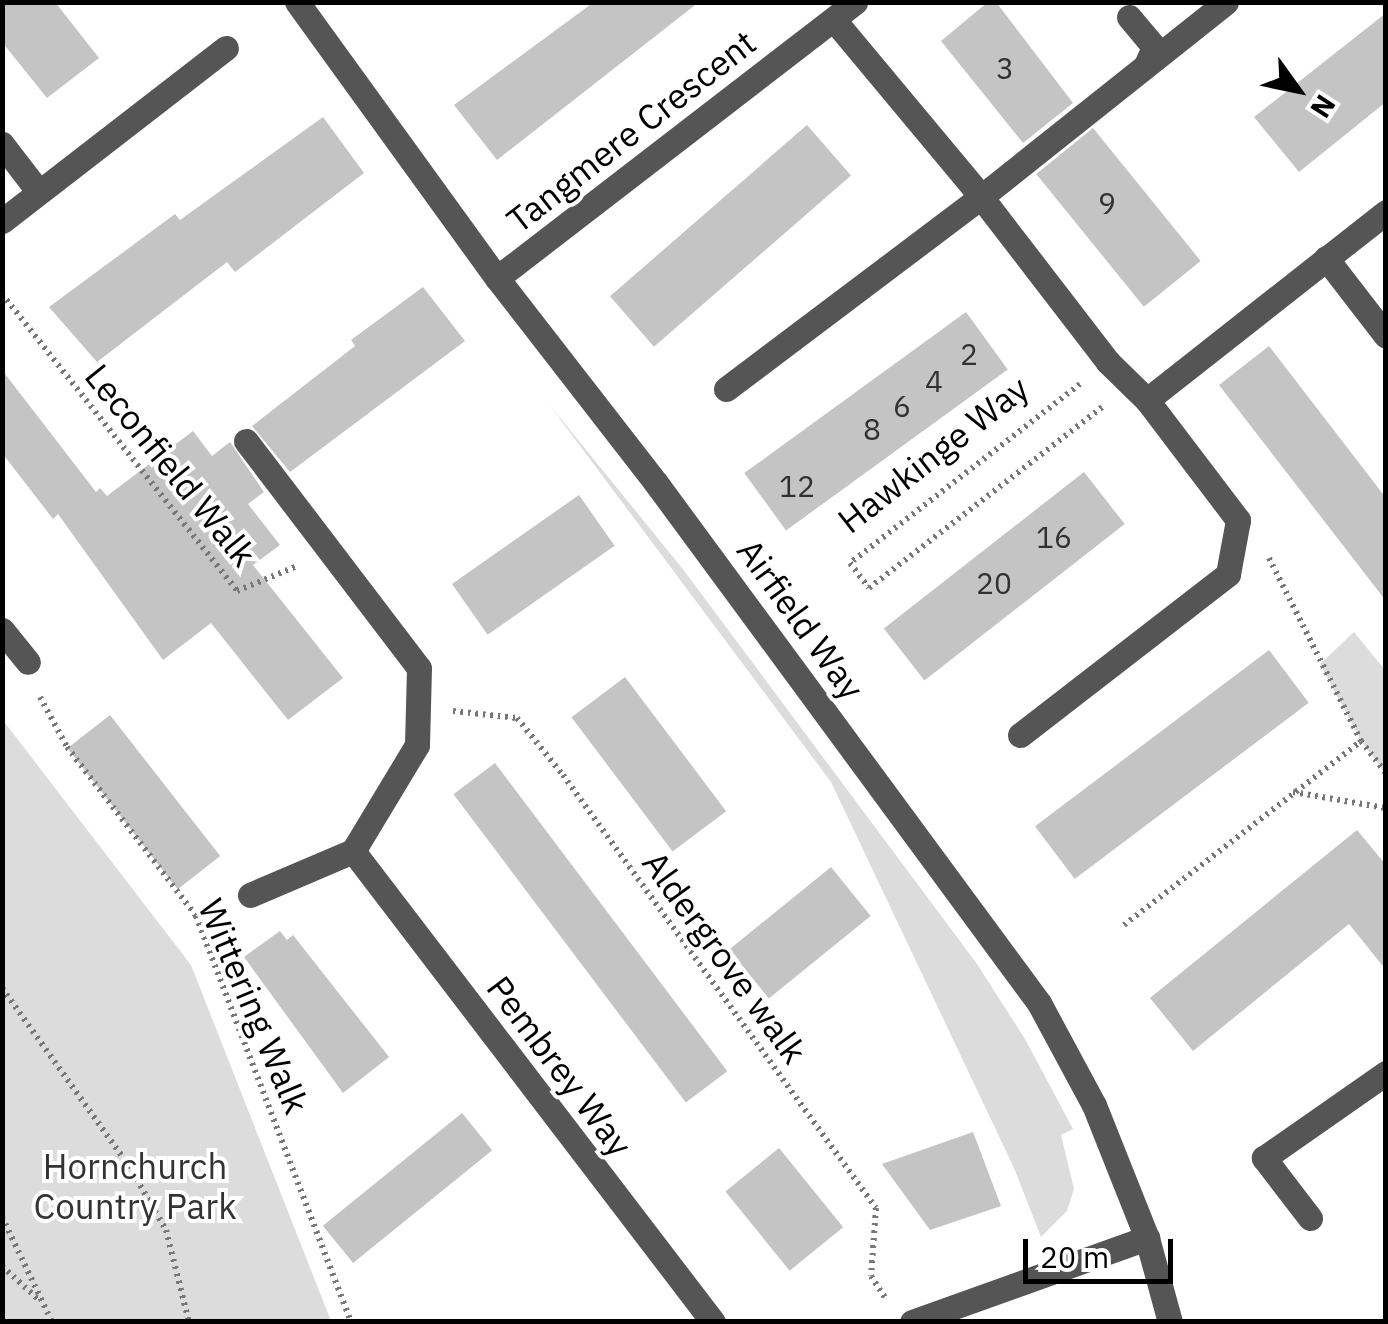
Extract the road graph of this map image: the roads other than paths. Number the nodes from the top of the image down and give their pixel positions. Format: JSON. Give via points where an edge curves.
{"nodes":[{"id":1,"x":297,"y":2,"type":"edge"},
{"id":2,"x":855,"y":2,"type":"edge"},
{"id":3,"x":1226,"y":2,"type":"edge"},
{"id":4,"x":1128,"y":17,"type":"dead end"},
{"id":5,"x":834,"y":20,"type":"junction"},
{"id":6,"x":226,"y":48,"type":"dead end"},
{"id":7,"x":1146,"y":66,"type":"junction"},
{"id":8,"x":2,"y":144,"type":"edge"},
{"id":9,"x":38,"y":191,"type":"junction"},
{"id":10,"x":981,"y":197,"type":"junction"},
{"id":11,"x":1386,"y":212,"type":"edge"},
{"id":12,"x":2,"y":221,"type":"edge"},
{"id":13,"x":1326,"y":258,"type":"junction"},
{"id":14,"x":497,"y":278,"type":"junction"},
{"id":15,"x":1386,"y":336,"type":"edge"},
{"id":16,"x":726,"y":389,"type":"dead end"},
{"id":17,"x":1138,"y":392,"type":"junction"},
{"id":18,"x":246,"y":441,"type":"dead end"},
{"id":19,"x":4,"y":631,"type":"edge"},
{"id":20,"x":28,"y":662,"type":"dead end"},
{"id":21,"x":1020,"y":736,"type":"dead end"},
{"id":22,"x":353,"y":852,"type":"junction"},
{"id":23,"x":250,"y":895,"type":"dead end"},
{"id":24,"x":1386,"y":1073,"type":"edge"},
{"id":25,"x":1310,"y":1218,"type":"dead end"},
{"id":26,"x":1147,"y":1238,"type":"junction"},
{"id":27,"x":712,"y":1322,"type":"edge"},
{"id":28,"x":912,"y":1322,"type":"edge"},
{"id":29,"x":1170,"y":1322,"type":"edge"}],
"edges":[{"from":1,"to":14,"type":"street","name":"Airfield Way"},
{"from":2,"to":5,"type":"street","name":"Tangmere Crescent"},
{"from":3,"to":7,"type":"street"},
{"from":4,"to":7,"type":"street","via":[[1154,47]]},
{"from":5,"to":10,"type":"street"},
{"from":5,"to":14,"type":"street","name":"Tangmere Crescent"},
{"from":6,"to":9,"type":"street"},
{"from":7,"to":10,"type":"street"},
{"from":8,"to":9,"type":"street"},
{"from":9,"to":12,"type":"street"},
{"from":10,"to":16,"type":"street"},
{"from":10,"to":17,"type":"street"},
{"from":11,"to":13,"type":"street"},
{"from":13,"to":15,"type":"street"},
{"from":13,"to":17,"type":"street"},
{"from":14,"to":26,"type":"street","name":"Airfield Way","via":[[1039,1003],[1094,1105]]},
{"from":17,"to":21,"type":"street","via":[[1238,520],[1228,574]]},
{"from":18,"to":22,"type":"street","via":[[419,668],[417,745]]},
{"from":19,"to":20,"type":"street"},
{"from":22,"to":23,"type":"street"},
{"from":22,"to":27,"type":"street","name":"Pembrey Way"},
{"from":24,"to":25,"type":"street","via":[[1264,1158]]},
{"from":26,"to":28,"type":"street"},
{"from":26,"to":29,"type":"street","name":"Airfield Way"}]}
